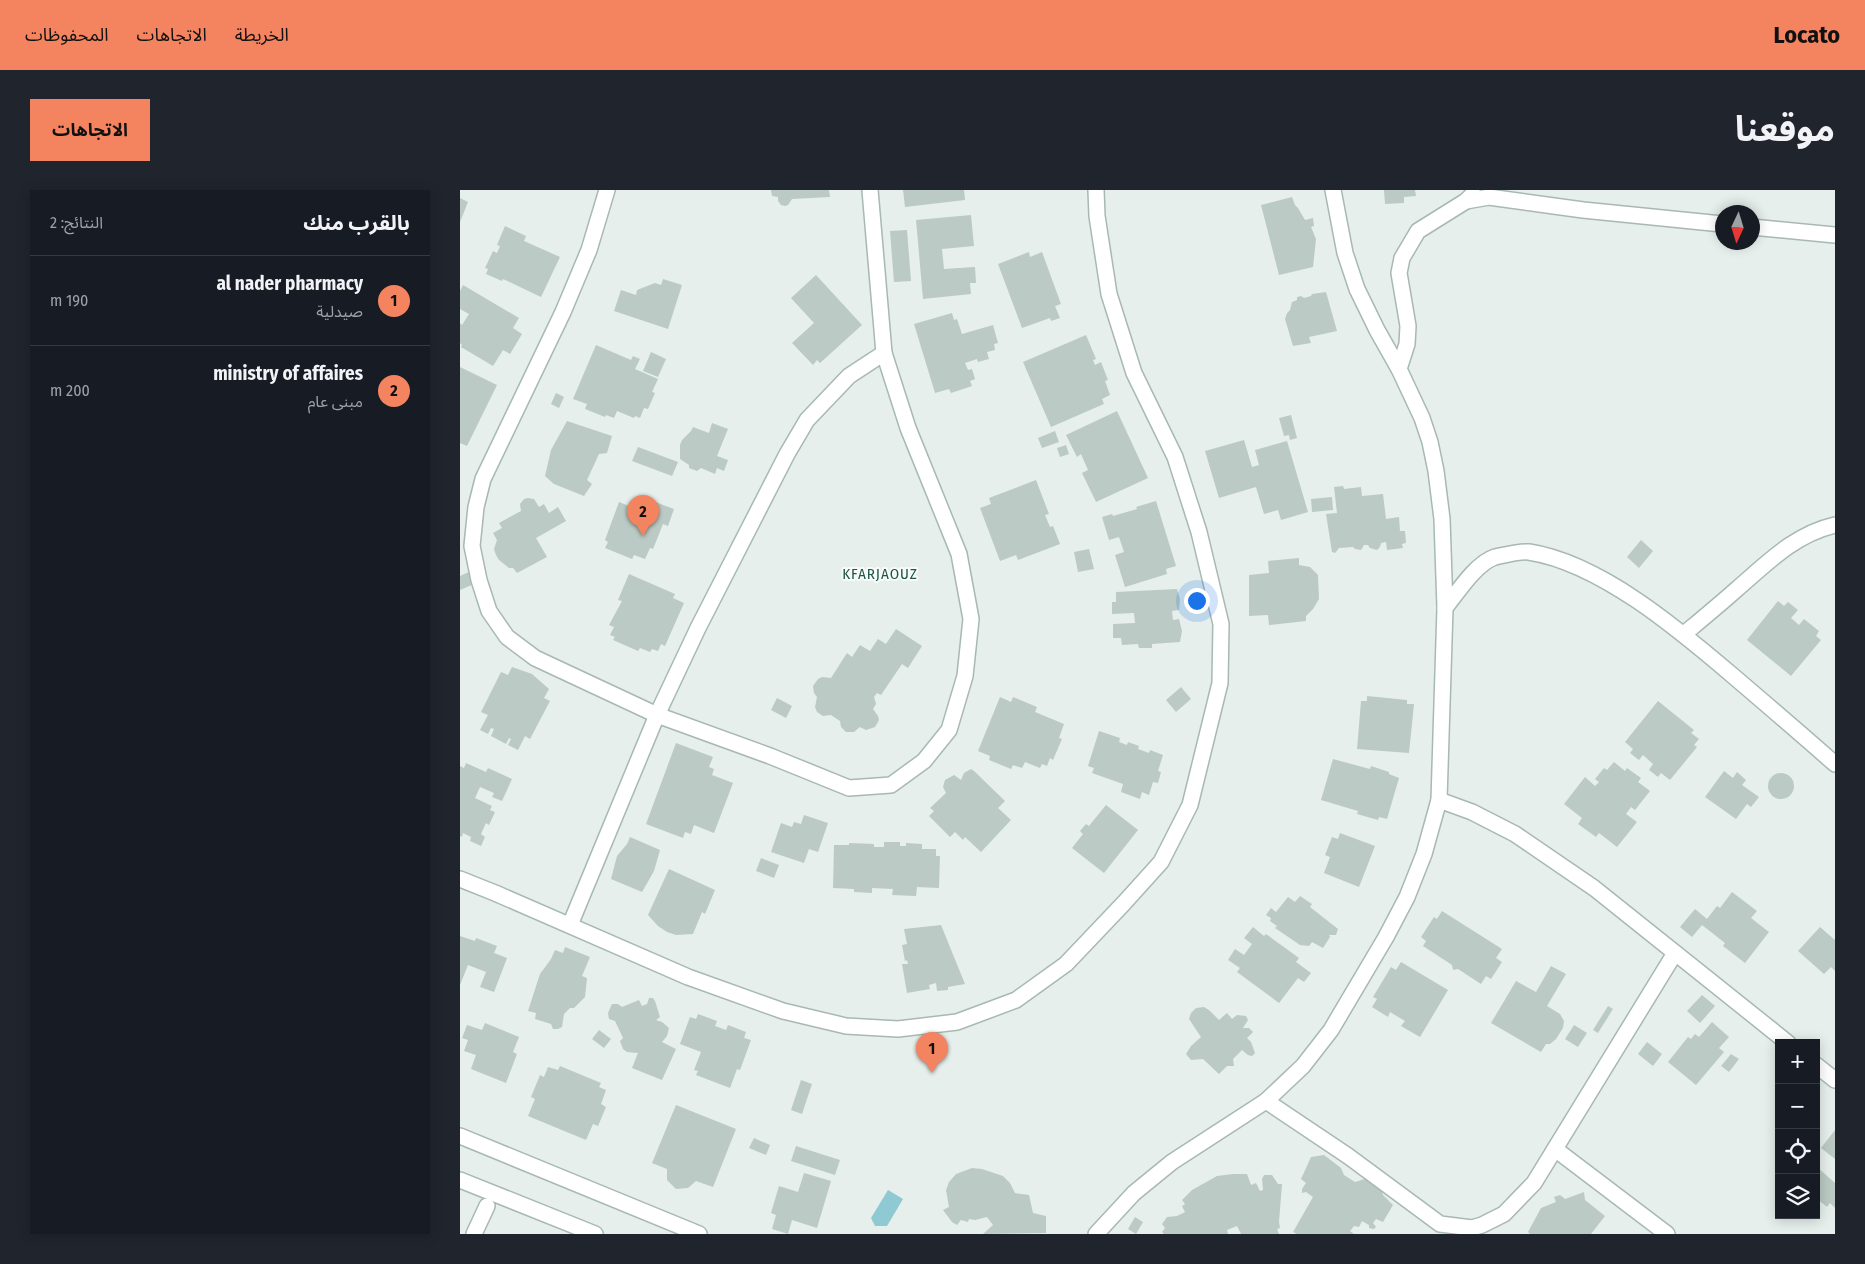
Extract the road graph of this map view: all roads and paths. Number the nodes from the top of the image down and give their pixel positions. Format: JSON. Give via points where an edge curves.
{"nodes":[{"id":1,"x":607,"y":190,"type":"edge"},
{"id":2,"x":870,"y":190,"type":"edge"},
{"id":3,"x":1096,"y":190,"type":"edge"},
{"id":4,"x":1333,"y":190,"type":"edge"},
{"id":5,"x":1478,"y":190,"type":"edge"},
{"id":6,"x":1466,"y":201,"type":"junction"},
{"id":7,"x":1715,"y":223,"type":"edge"},
{"id":8,"x":1760,"y":228,"type":"edge"},
{"id":9,"x":1835,"y":235,"type":"edge"},
{"id":10,"x":884,"y":353,"type":"junction"},
{"id":11,"x":1399,"y":369,"type":"junction"},
{"id":12,"x":1835,"y":525,"type":"edge"},
{"id":13,"x":1445,"y":608,"type":"junction"},
{"id":14,"x":1684,"y":634,"type":"junction"},
{"id":15,"x":657,"y":715,"type":"junction"},
{"id":16,"x":1835,"y":764,"type":"edge"},
{"id":17,"x":1439,"y":800,"type":"junction"},
{"id":18,"x":460,"y":879,"type":"edge"},
{"id":19,"x":570,"y":926,"type":"junction"},
{"id":20,"x":1674,"y":953,"type":"junction"},
{"id":21,"x":1783,"y":1039,"type":"edge"},
{"id":22,"x":1820,"y":1068,"type":"edge"},
{"id":23,"x":1835,"y":1080,"type":"edge"},
{"id":24,"x":1266,"y":1101,"type":"junction"},
{"id":25,"x":460,"y":1136,"type":"edge"},
{"id":26,"x":1556,"y":1149,"type":"junction"},
{"id":27,"x":460,"y":1180,"type":"edge"},
{"id":28,"x":486,"y":1206,"type":"dead end"},
{"id":29,"x":1472,"y":1231,"type":"edge"},
{"id":30,"x":474,"y":1234,"type":"edge"},
{"id":31,"x":595,"y":1234,"type":"edge"},
{"id":32,"x":699,"y":1234,"type":"edge"},
{"id":33,"x":1096,"y":1234,"type":"edge"},
{"id":34,"x":1667,"y":1234,"type":"edge"}],
"edges":[{"from":1,"to":15,"type":"street","via":[[563,312],[483,479],[472,546],[478,580],[489,611],[507,637],[535,658]]},
{"from":2,"to":10,"type":"street"},
{"from":3,"to":19,"type":"street","via":[[1109,294],[1134,373],[1175,457],[1199,532],[1221,624],[1220,683],[1203,755],[1190,805],[1161,862],[1066,964],[1016,1000],[957,1022],[898,1029],[846,1026],[783,1011],[688,977]]},
{"from":4,"to":11,"type":"street","via":[[1344,253],[1357,289]]},
{"from":5,"to":6,"type":"street"},
{"from":6,"to":7,"type":"street","via":[[1489,197]]},
{"from":6,"to":11,"type":"street","via":[[1418,230],[1402,258],[1399,273],[1408,326]]},
{"from":8,"to":9,"type":"street"},
{"from":10,"to":15,"type":"street","via":[[849,376],[807,420],[698,628]]},
{"from":10,"to":15,"type":"street","via":[[908,428],[959,554],[971,619],[965,676],[949,730],[924,761],[891,785],[849,788]]},
{"from":11,"to":13,"type":"street","via":[[1422,418],[1436,471],[1442,519]]},
{"from":12,"to":14,"type":"street","via":[[1800,537]]},
{"from":13,"to":14,"type":"street","via":[[1470,575],[1494,558],[1527,552],[1589,572]]},
{"from":13,"to":17,"type":"street"},
{"from":14,"to":16,"type":"street"},
{"from":15,"to":19,"type":"street"},
{"from":17,"to":20,"type":"street","via":[[1472,812],[1515,834],[1594,888]]},
{"from":17,"to":24,"type":"street","via":[[1424,854],[1386,937],[1331,1030],[1303,1066]]},
{"from":18,"to":19,"type":"street"},
{"from":20,"to":21,"type":"street"},
{"from":20,"to":26,"type":"street"},
{"from":22,"to":23,"type":"street"},
{"from":24,"to":29,"type":"street","via":[[1440,1224]]},
{"from":24,"to":33,"type":"street","via":[[1172,1162],[1134,1193]]},
{"from":25,"to":32,"type":"street"},
{"from":26,"to":29,"type":"street","via":[[1534,1183],[1504,1214]]},
{"from":26,"to":34,"type":"street"},
{"from":27,"to":31,"type":"street"},
{"from":28,"to":30,"type":"street"}]}
